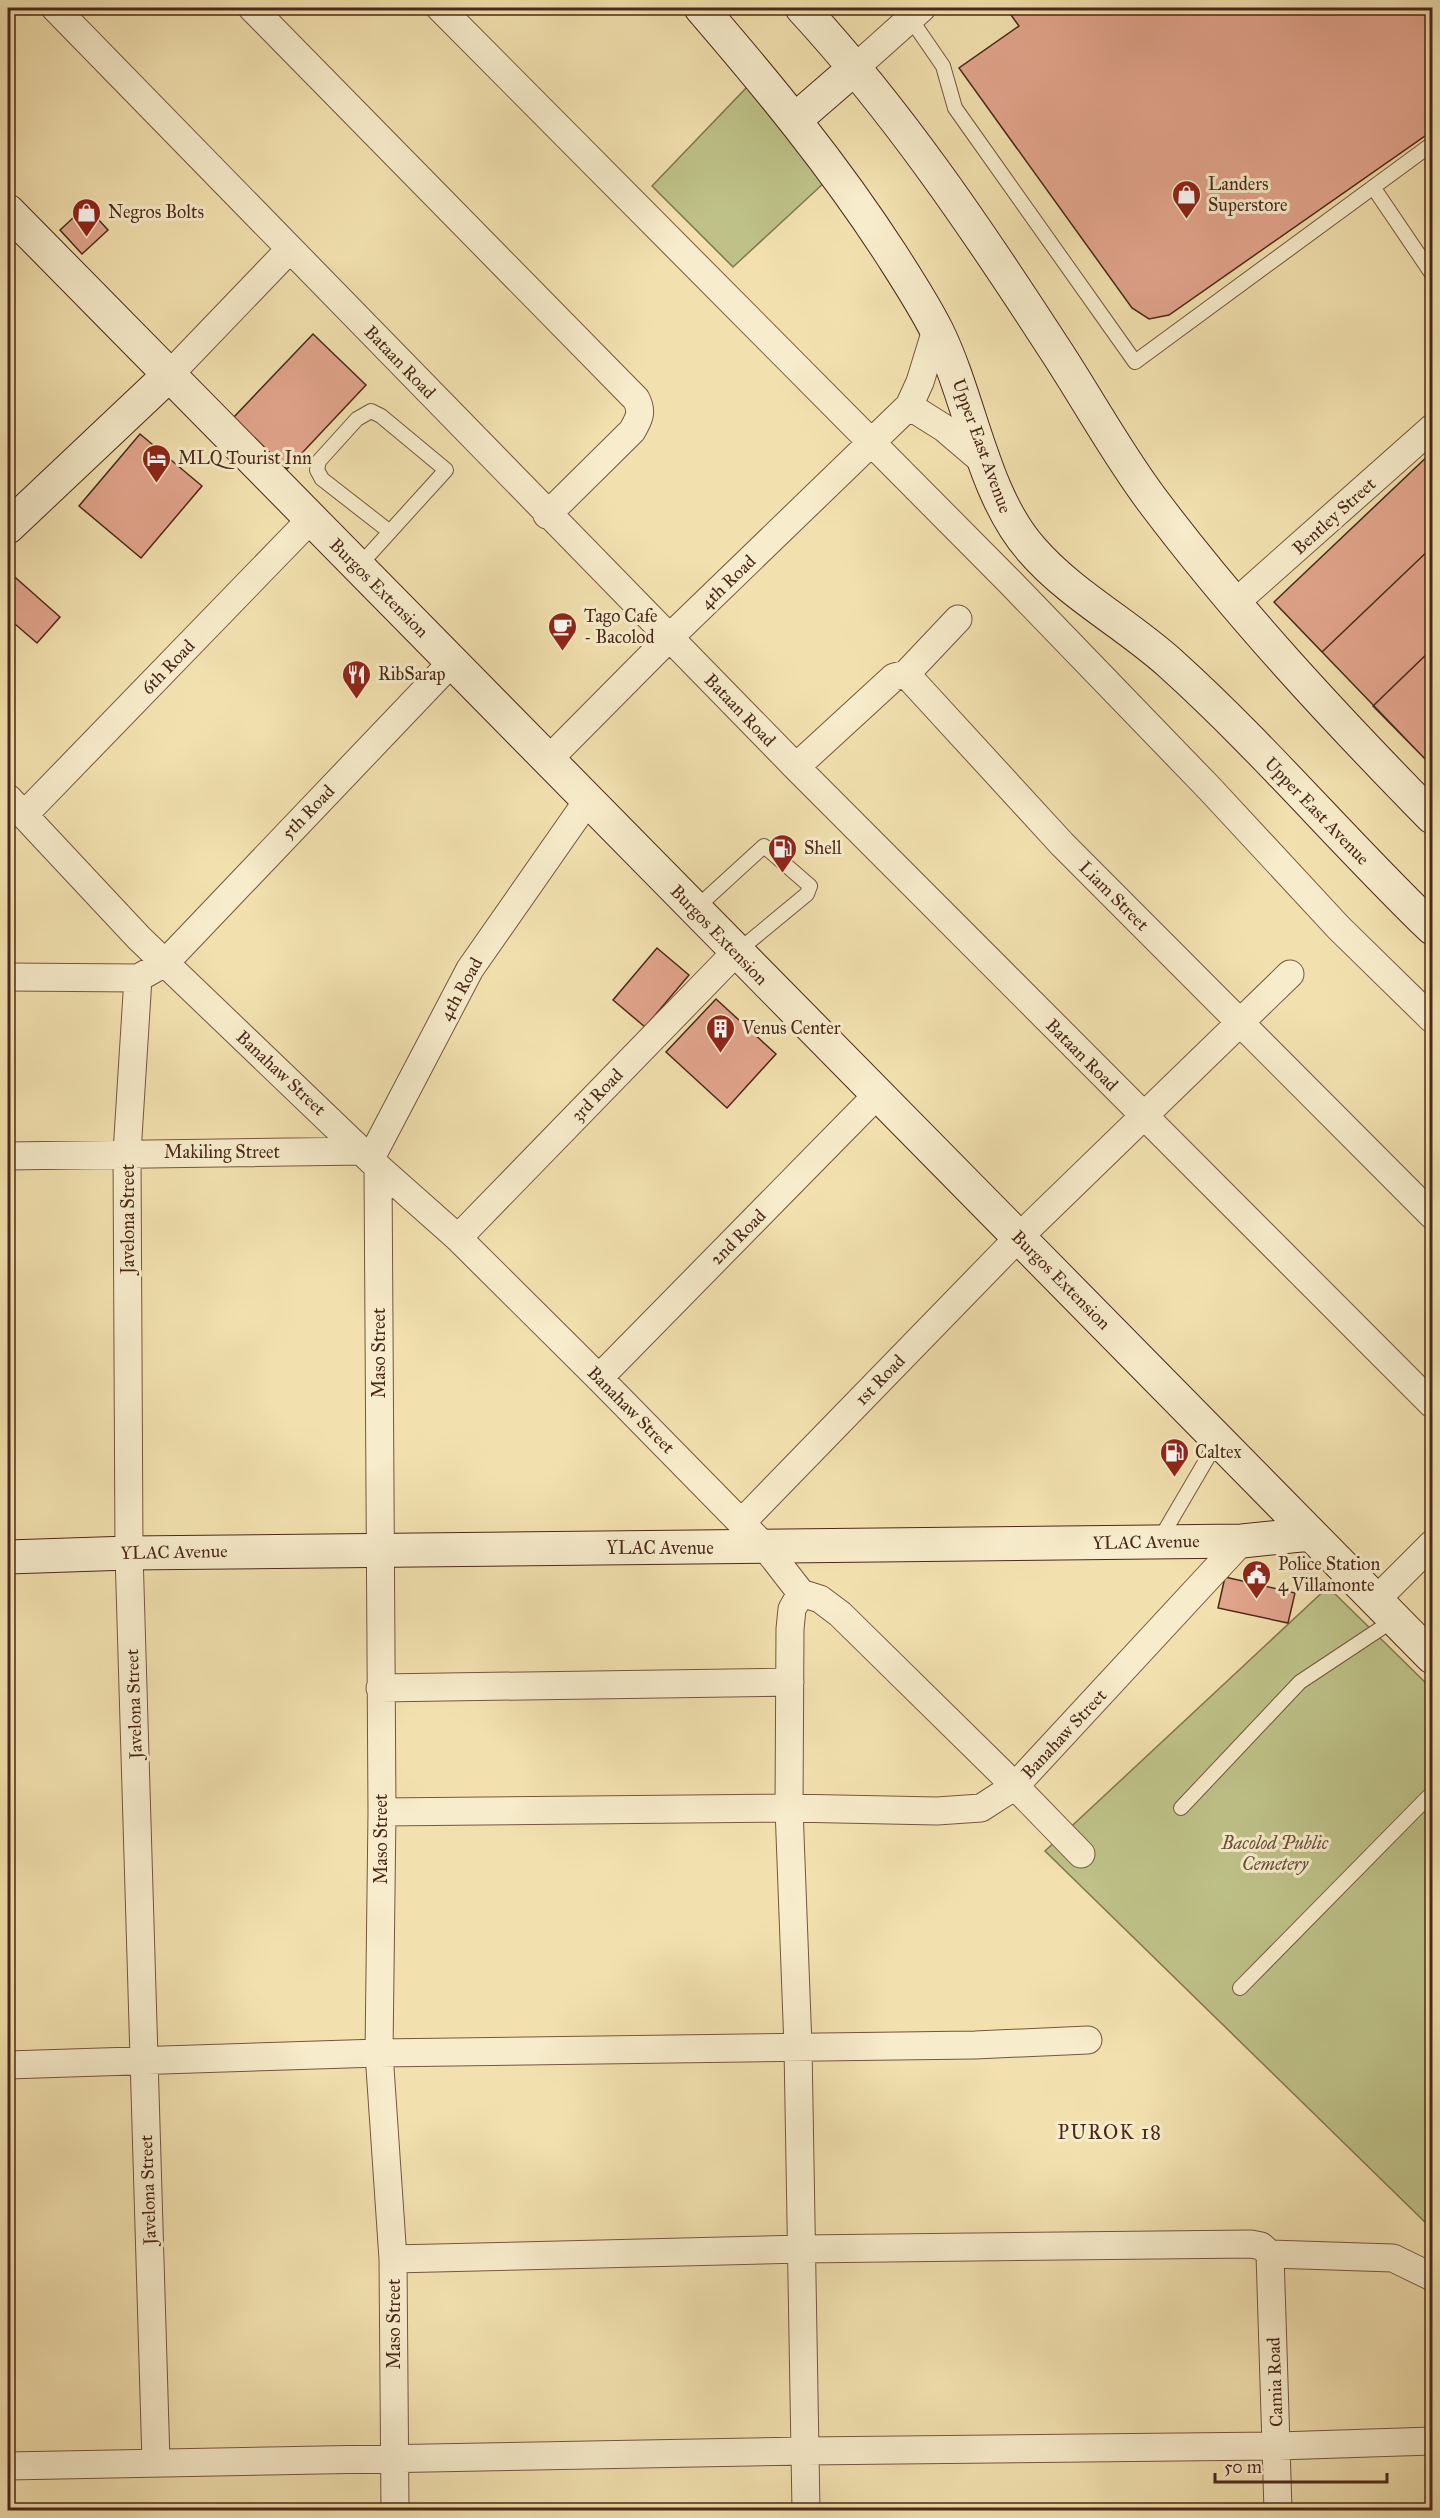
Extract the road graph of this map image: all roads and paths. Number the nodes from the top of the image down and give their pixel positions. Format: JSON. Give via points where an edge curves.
{"nodes":[{"id":1,"x":56,"y":8,"type":"edge"},
{"id":2,"x":252,"y":8,"type":"edge"},
{"id":3,"x":440,"y":8,"type":"edge"},
{"id":4,"x":701,"y":8,"type":"edge"},
{"id":5,"x":802,"y":8,"type":"edge"},
{"id":6,"x":916,"y":13,"type":"edge"},
{"id":7,"x":856,"y":66,"type":"junction"},
{"id":8,"x":796,"y":119,"type":"junction"},
{"id":9,"x":1432,"y":144,"type":"edge"},
{"id":10,"x":1373,"y":187,"type":"junction"},
{"id":11,"x":8,"y":211,"type":"edge"},
{"id":12,"x":290,"y":249,"type":"junction"},
{"id":13,"x":1432,"y":274,"type":"edge"},
{"id":14,"x":936,"y":330,"type":"junction"},
{"id":15,"x":170,"y":374,"type":"junction"},
{"id":16,"x":909,"y":406,"type":"junction"},
{"id":17,"x":1432,"y":428,"type":"edge"},
{"id":18,"x":870,"y":443,"type":"junction"},
{"id":19,"x":985,"y":463,"type":"junction"},
{"id":20,"x":548,"y":515,"type":"junction"},
{"id":21,"x":311,"y":519,"type":"junction"},
{"id":22,"x":8,"y":527,"type":"edge"},
{"id":23,"x":390,"y":532,"type":"junction"},
{"id":24,"x":357,"y":567,"type":"junction"},
{"id":25,"x":1235,"y":603,"type":"junction"},
{"id":26,"x":958,"y":619,"type":"dead end"},
{"id":27,"x":669,"y":638,"type":"junction"},
{"id":28,"x":452,"y":662,"type":"junction"},
{"id":29,"x":906,"y":674,"type":"junction"},
{"id":30,"x":549,"y":759,"type":"junction"},
{"id":31,"x":796,"y":767,"type":"junction"},
{"id":32,"x":588,"y":800,"type":"junction"},
{"id":33,"x":16,"y":806,"type":"edge"},
{"id":34,"x":1432,"y":817,"type":"edge"},
{"id":35,"x":695,"y":909,"type":"junction"},
{"id":36,"x":1432,"y":928,"type":"edge"},
{"id":37,"x":736,"y":952,"type":"junction"},
{"id":38,"x":165,"y":963,"type":"junction"},
{"id":39,"x":1290,"y":974,"type":"dead end"},
{"id":40,"x":8,"y":977,"type":"edge"},
{"id":41,"x":138,"y":978,"type":"junction"},
{"id":42,"x":1432,"y":1019,"type":"edge"},
{"id":43,"x":1240,"y":1022,"type":"junction"},
{"id":44,"x":877,"y":1095,"type":"junction"},
{"id":45,"x":1143,"y":1117,"type":"junction"},
{"id":46,"x":127,"y":1153,"type":"junction"},
{"id":47,"x":8,"y":1156,"type":"edge"},
{"id":48,"x":371,"y":1159,"type":"junction"},
{"id":49,"x":1432,"y":1215,"type":"edge"},
{"id":50,"x":1018,"y":1237,"type":"junction"},
{"id":51,"x":458,"y":1238,"type":"junction"},
{"id":52,"x":599,"y":1378,"type":"junction"},
{"id":53,"x":1432,"y":1404,"type":"edge"},
{"id":54,"x":1218,"y":1440,"type":"junction"},
{"id":55,"x":742,"y":1522,"type":"junction"},
{"id":56,"x":1311,"y":1534,"type":"junction"},
{"id":57,"x":1159,"y":1541,"type":"junction"},
{"id":58,"x":1242,"y":1541,"type":"junction"},
{"id":59,"x":1432,"y":1544,"type":"edge"},
{"id":60,"x":766,"y":1548,"type":"junction"},
{"id":61,"x":379,"y":1550,"type":"junction"},
{"id":62,"x":129,"y":1552,"type":"junction"},
{"id":63,"x":8,"y":1557,"type":"edge"},
{"id":64,"x":801,"y":1593,"type":"junction"},
{"id":65,"x":1386,"y":1610,"type":"junction"},
{"id":66,"x":1432,"y":1657,"type":"edge"},
{"id":67,"x":790,"y":1682,"type":"junction"},
{"id":68,"x":380,"y":1688,"type":"junction"},
{"id":69,"x":1015,"y":1786,"type":"junction"},
{"id":70,"x":1432,"y":1793,"type":"edge"},
{"id":71,"x":789,"y":1808,"type":"junction"},
{"id":72,"x":1181,"y":1808,"type":"dead end"},
{"id":73,"x":382,"y":1812,"type":"junction"},
{"id":74,"x":1081,"y":1854,"type":"dead end"},
{"id":75,"x":1240,"y":1988,"type":"dead end"},
{"id":76,"x":1088,"y":2040,"type":"dead end"},
{"id":77,"x":798,"y":2047,"type":"junction"},
{"id":78,"x":379,"y":2053,"type":"junction"},
{"id":79,"x":144,"y":2062,"type":"junction"},
{"id":80,"x":8,"y":2065,"type":"edge"},
{"id":81,"x":802,"y":2249,"type":"junction"},
{"id":82,"x":1270,"y":2254,"type":"junction"},
{"id":83,"x":393,"y":2259,"type":"junction"},
{"id":84,"x":1432,"y":2277,"type":"edge"},
{"id":85,"x":1432,"y":2441,"type":"edge"},
{"id":86,"x":1278,"y":2446,"type":"junction"},
{"id":87,"x":805,"y":2451,"type":"junction"},
{"id":88,"x":394,"y":2459,"type":"junction"},
{"id":89,"x":156,"y":2462,"type":"junction"},
{"id":90,"x":8,"y":2466,"type":"edge"},
{"id":91,"x":395,"y":2511,"type":"edge"},
{"id":92,"x":806,"y":2511,"type":"edge"},
{"id":93,"x":1278,"y":2511,"type":"edge"}],
"edges":[{"from":1,"to":12,"type":"street","name":"Bataan Road"},
{"from":2,"to":20,"type":"street","via":[[636,399],[641,408],[632,431]]},
{"from":3,"to":18,"type":"street"},
{"from":4,"to":8,"type":"street","name":"Upper East Avenue"},
{"from":5,"to":7,"type":"street"},
{"from":6,"to":7,"type":"street"},
{"from":6,"to":10,"type":"lane","via":[[943,66],[955,108],[1135,362]]},
{"from":7,"to":8,"type":"street"},
{"from":7,"to":25,"type":"street","via":[[1023,301],[1151,499]]},
{"from":8,"to":14,"type":"street","name":"Upper East Avenue","via":[[850,191]]},
{"from":9,"to":10,"type":"lane"},
{"from":10,"to":13,"type":"lane"},
{"from":11,"to":15,"type":"street","name":"Burgos Extension"},
{"from":12,"to":15,"type":"street"},
{"from":12,"to":20,"type":"street","name":"Bataan Road"},
{"from":14,"to":16,"type":"street","name":"4th Road"},
{"from":14,"to":19,"type":"street","name":"Upper East Avenue","via":[[968,407]]},
{"from":15,"to":21,"type":"street","name":"Burgos Extension"},
{"from":15,"to":22,"type":"street"},
{"from":16,"to":18,"type":"street","name":"4th Road"},
{"from":16,"to":19,"type":"street","via":[[944,428]]},
{"from":17,"to":25,"type":"street","name":"Bentley Street"},
{"from":18,"to":27,"type":"street","name":"4th Road"},
{"from":18,"to":42,"type":"street","via":[[1193,772],[1339,928]]},
{"from":19,"to":36,"type":"street","name":"Upper East Avenue","via":[[1006,514],[1032,551],[1194,685]]},
{"from":20,"to":27,"type":"street","name":"Bataan Road"},
{"from":21,"to":24,"type":"street","name":"Burgos Extension"},
{"from":21,"to":33,"type":"street","name":"6th Road"},
{"from":23,"to":23,"type":"lane","via":[[322,479],[317,470],[319,462],[357,419],[371,411],[446,470]]},
{"from":23,"to":24,"type":"lane"},
{"from":24,"to":28,"type":"street","name":"Burgos Extension"},
{"from":25,"to":34,"type":"street","via":[[1345,728]]},
{"from":26,"to":29,"type":"street"},
{"from":27,"to":30,"type":"street","name":"4th Road"},
{"from":27,"to":31,"type":"street","name":"Bataan Road"},
{"from":28,"to":30,"type":"street","name":"Burgos Extension"},
{"from":28,"to":38,"type":"street","name":"5th Road"},
{"from":29,"to":31,"type":"street","via":[[894,677]]},
{"from":29,"to":43,"type":"street","name":"Liam Street","via":[[1062,844]]},
{"from":30,"to":32,"type":"street","name":"Burgos Extension"},
{"from":31,"to":45,"type":"street","name":"Bataan Road"},
{"from":32,"to":35,"type":"street","name":"Burgos Extension"},
{"from":32,"to":48,"type":"street","name":"4th Road","via":[[470,969]]},
{"from":33,"to":38,"type":"street","name":"Banahaw Street"},
{"from":35,"to":37,"type":"street","name":"Burgos Extension"},
{"from":35,"to":37,"type":"lane","via":[[764,846],[810,886],[807,894]]},
{"from":37,"to":44,"type":"street","name":"Burgos Extension"},
{"from":37,"to":51,"type":"street","name":"3rd Road"},
{"from":38,"to":41,"type":"street"},
{"from":38,"to":48,"type":"street","name":"Banahaw Street"},
{"from":39,"to":43,"type":"street","name":"1st Road"},
{"from":40,"to":41,"type":"street"},
{"from":41,"to":46,"type":"street","name":"Javelona Street"},
{"from":43,"to":45,"type":"street","name":"1st Road"},
{"from":43,"to":49,"type":"street","name":"Liam Street"},
{"from":44,"to":50,"type":"street","name":"Burgos Extension"},
{"from":44,"to":52,"type":"street","name":"2nd Road"},
{"from":45,"to":50,"type":"street","name":"1st Road"},
{"from":45,"to":53,"type":"street","name":"Bataan Road"},
{"from":46,"to":47,"type":"street","name":"Makiling Street"},
{"from":46,"to":48,"type":"street","name":"Makiling Street"},
{"from":46,"to":62,"type":"street","name":"Javelona Street"},
{"from":48,"to":51,"type":"street","name":"Banahaw Street"},
{"from":48,"to":61,"type":"street","name":"Maso Street"},
{"from":50,"to":54,"type":"street","name":"Burgos Extension"},
{"from":50,"to":55,"type":"street","name":"1st Road"},
{"from":51,"to":52,"type":"street","name":"Banahaw Street"},
{"from":52,"to":55,"type":"street","name":"Banahaw Street"},
{"from":54,"to":56,"type":"street","name":"Burgos Extension"},
{"from":54,"to":57,"type":"lane"},
{"from":55,"to":60,"type":"street","name":"Banahaw Street"},
{"from":56,"to":58,"type":"street","name":"YLAC Avenue"},
{"from":56,"to":65,"type":"street","name":"Burgos Extension"},
{"from":57,"to":58,"type":"street","name":"YLAC Avenue"},
{"from":57,"to":60,"type":"street","name":"YLAC Avenue"},
{"from":58,"to":69,"type":"street","name":"Banahaw Street"},
{"from":59,"to":65,"type":"street"},
{"from":60,"to":61,"type":"street","name":"YLAC Avenue"},
{"from":60,"to":64,"type":"street","name":"Banahaw Street"},
{"from":61,"to":62,"type":"street","name":"YLAC Avenue"},
{"from":61,"to":68,"type":"street","name":"Maso Street"},
{"from":62,"to":63,"type":"street","name":"YLAC Avenue"},
{"from":62,"to":79,"type":"street","name":"Javelona Street"},
{"from":64,"to":67,"type":"street","via":[[792,1610]]},
{"from":64,"to":69,"type":"street","name":"Banahaw Street","via":[[820,1599],[840,1614]]},
{"from":65,"to":66,"type":"street","name":"Burgos Extension"},
{"from":65,"to":72,"type":"lane","via":[[1300,1682]]},
{"from":67,"to":68,"type":"street"},
{"from":67,"to":71,"type":"street"},
{"from":68,"to":73,"type":"street","name":"Maso Street"},
{"from":69,"to":71,"type":"street","via":[[981,1808]]},
{"from":69,"to":74,"type":"street"},
{"from":70,"to":75,"type":"lane"},
{"from":71,"to":73,"type":"street"},
{"from":71,"to":77,"type":"street"},
{"from":73,"to":78,"type":"street","name":"Maso Street"},
{"from":76,"to":77,"type":"street"},
{"from":77,"to":78,"type":"street"},
{"from":77,"to":81,"type":"street"},
{"from":78,"to":79,"type":"street"},
{"from":78,"to":83,"type":"street","name":"Maso Street"},
{"from":79,"to":80,"type":"street"},
{"from":79,"to":89,"type":"street","name":"Javelona Street"},
{"from":81,"to":82,"type":"street","via":[[1251,2244]]},
{"from":81,"to":83,"type":"street"},
{"from":81,"to":87,"type":"street"},
{"from":82,"to":84,"type":"street","via":[[1393,2258]]},
{"from":82,"to":86,"type":"street","name":"Camia Road"},
{"from":83,"to":88,"type":"street","name":"Maso Street"},
{"from":85,"to":86,"type":"street"},
{"from":86,"to":87,"type":"street"},
{"from":86,"to":93,"type":"street","name":"Camia Road"},
{"from":87,"to":88,"type":"street"},
{"from":87,"to":92,"type":"street"},
{"from":88,"to":89,"type":"street"},
{"from":88,"to":91,"type":"street","name":"Maso Street"},
{"from":89,"to":90,"type":"street"}]}
